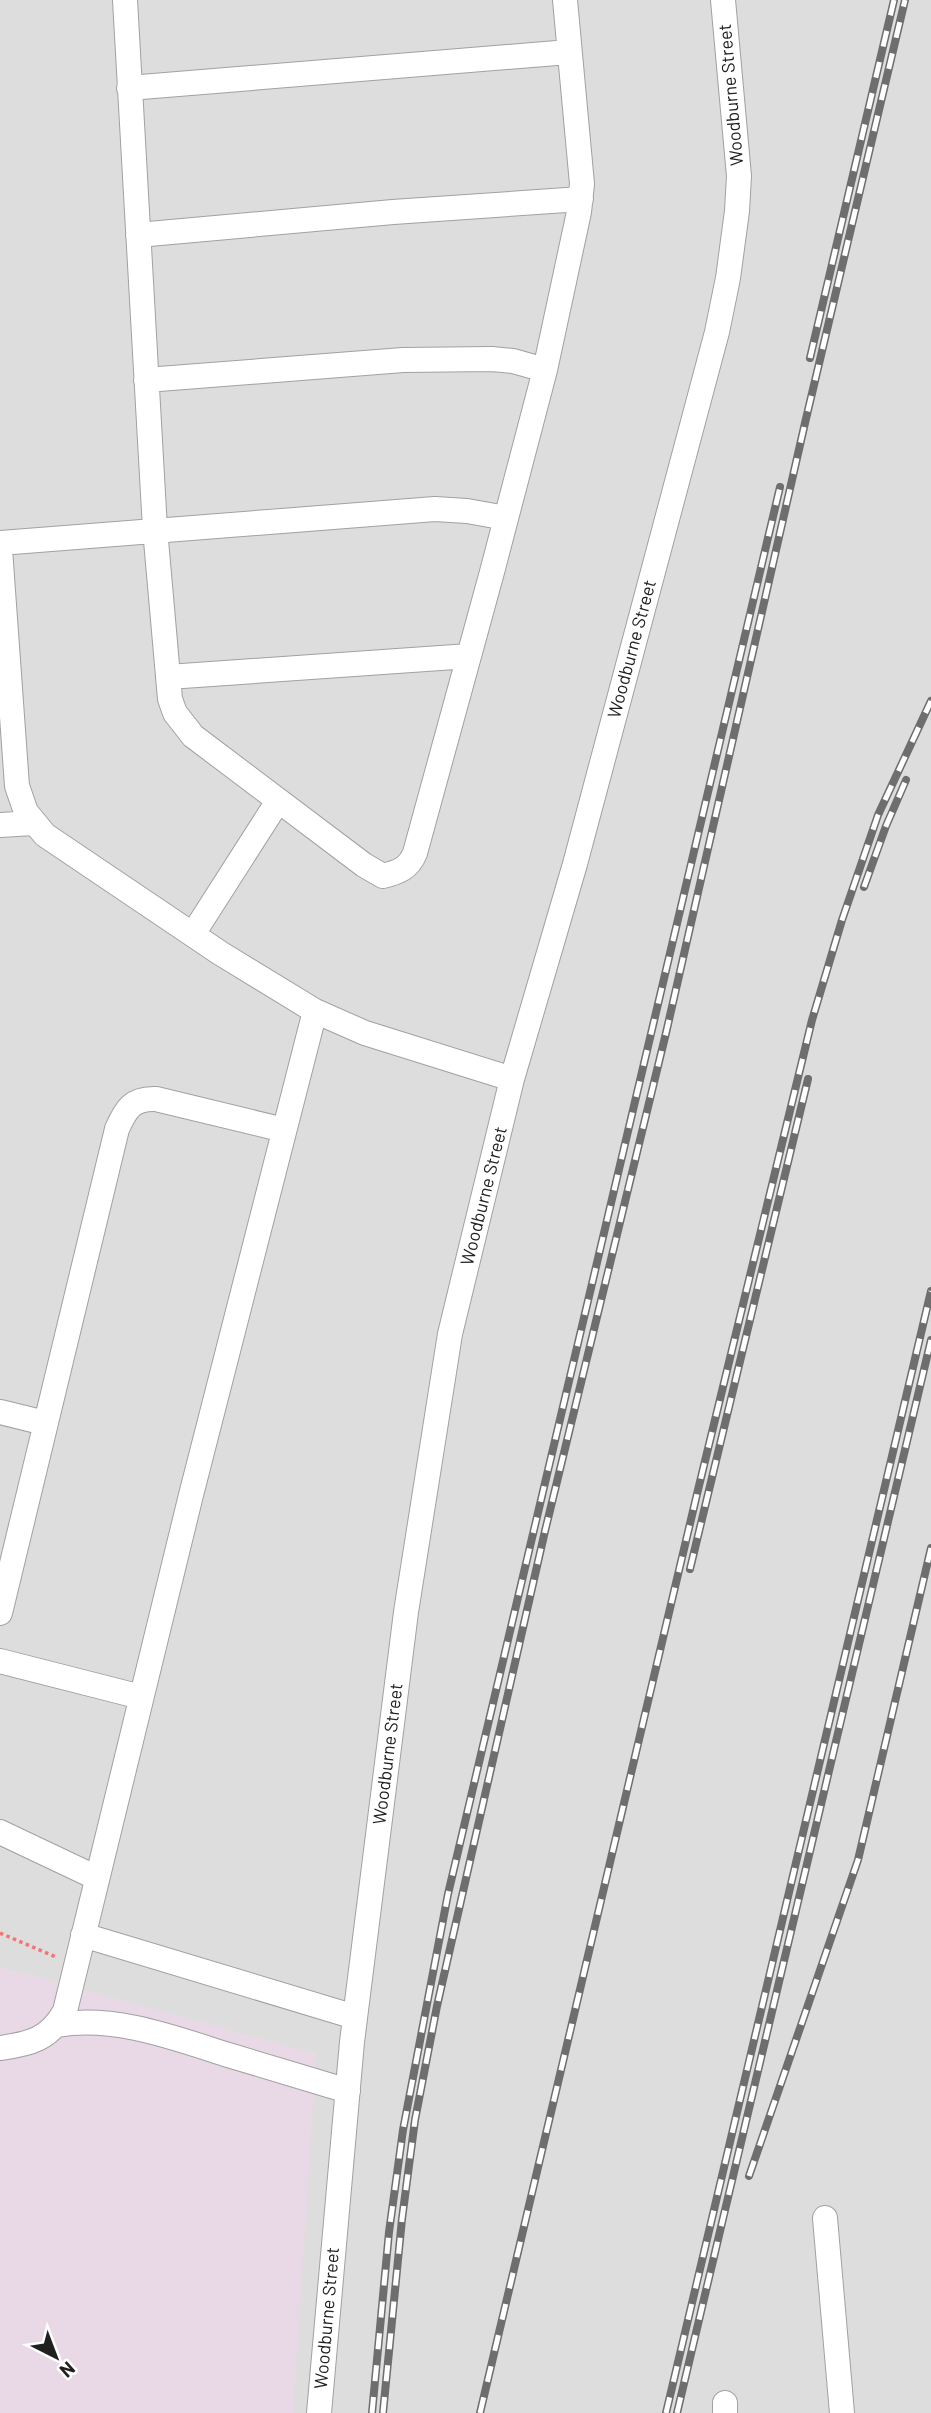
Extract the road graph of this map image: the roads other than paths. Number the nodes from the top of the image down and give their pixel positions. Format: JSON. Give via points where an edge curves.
{"nodes":[{"id":1,"x":125,"y":0,"type":"edge"},
{"id":2,"x":565,"y":0,"type":"edge"},
{"id":3,"x":723,"y":0,"type":"edge"},
{"id":4,"x":569,"y":52,"type":"junction"},
{"id":5,"x":129,"y":88,"type":"junction"},
{"id":6,"x":581,"y":199,"type":"junction"},
{"id":7,"x":138,"y":234,"type":"junction"},
{"id":8,"x":545,"y":370,"type":"junction"},
{"id":9,"x":146,"y":380,"type":"junction"},
{"id":10,"x":506,"y":518,"type":"junction"},
{"id":11,"x":155,"y":529,"type":"junction"},
{"id":12,"x":0,"y":543,"type":"edge"},
{"id":13,"x":0,"y":549,"type":"edge"},
{"id":14,"x":469,"y":656,"type":"junction"},
{"id":15,"x":168,"y":677,"type":"junction"},
{"id":16,"x":278,"y":801,"type":"junction"},
{"id":17,"x":33,"y":822,"type":"junction"},
{"id":18,"x":0,"y":825,"type":"edge"},
{"id":19,"x":193,"y":934,"type":"junction"},
{"id":20,"x":315,"y":1011,"type":"junction"},
{"id":21,"x":512,"y":1079,"type":"junction"},
{"id":22,"x":284,"y":1130,"type":"junction"},
{"id":23,"x":0,"y":1412,"type":"edge"},
{"id":24,"x":45,"y":1423,"type":"junction"},
{"id":25,"x":0,"y":1613,"type":"edge"},
{"id":26,"x":0,"y":1661,"type":"edge"},
{"id":27,"x":141,"y":1697,"type":"junction"},
{"id":28,"x":0,"y":1832,"type":"edge"},
{"id":29,"x":97,"y":1878,"type":"junction"},
{"id":30,"x":83,"y":1935,"type":"junction"},
{"id":31,"x":355,"y":2017,"type":"junction"},
{"id":32,"x":57,"y":2025,"type":"junction"},
{"id":33,"x":0,"y":2048,"type":"edge"},
{"id":34,"x":348,"y":2091,"type":"junction"},
{"id":35,"x":825,"y":2218,"type":"dead end"},
{"id":36,"x":318,"y":2413,"type":"edge"},
{"id":37,"x":842,"y":2413,"type":"edge"}],
"edges":[{"from":1,"to":5,"type":"street"},
{"from":2,"to":4,"type":"street"},
{"from":3,"to":21,"type":"street","name":"Woodburne Street","via":[[739,176],[728,278],[582,837]]},
{"from":4,"to":5,"type":"street"},
{"from":4,"to":6,"type":"street"},
{"from":5,"to":7,"type":"street"},
{"from":6,"to":7,"type":"street"},
{"from":6,"to":8,"type":"street"},
{"from":7,"to":9,"type":"street"},
{"from":8,"to":9,"type":"street","via":[[492,359],[415,360]]},
{"from":8,"to":10,"type":"street"},
{"from":9,"to":11,"type":"street"},
{"from":10,"to":11,"type":"street","via":[[435,509]]},
{"from":10,"to":14,"type":"street"},
{"from":11,"to":12,"type":"street"},
{"from":11,"to":15,"type":"street"},
{"from":13,"to":17,"type":"street","via":[[16,786]]},
{"from":14,"to":15,"type":"street"},
{"from":14,"to":16,"type":"street","via":[[415,853],[404,869],[383,876]]},
{"from":15,"to":16,"type":"street","via":[[170,699],[183,726]]},
{"from":16,"to":19,"type":"street"},
{"from":17,"to":18,"type":"street"},
{"from":17,"to":19,"type":"street","via":[[62,847]]},
{"from":19,"to":20,"type":"street"},
{"from":20,"to":21,"type":"street","via":[[365,1032]]},
{"from":20,"to":22,"type":"street"},
{"from":21,"to":31,"type":"street","name":"Woodburne Street","via":[[450,1335],[406,1612]]},
{"from":22,"to":24,"type":"street","via":[[156,1099],[143,1098],[131,1106],[117,1129]]},
{"from":22,"to":27,"type":"street"},
{"from":23,"to":24,"type":"street"},
{"from":24,"to":25,"type":"street"},
{"from":26,"to":27,"type":"street"},
{"from":27,"to":29,"type":"street"},
{"from":28,"to":29,"type":"street"},
{"from":29,"to":30,"type":"street"},
{"from":30,"to":31,"type":"street"},
{"from":30,"to":32,"type":"street","via":[[65,2011]]},
{"from":31,"to":34,"type":"street","name":"Woodburne Street"},
{"from":32,"to":33,"type":"street","via":[[47,2035]]},
{"from":32,"to":34,"type":"street","via":[[107,2023],[149,2032]]},
{"from":34,"to":36,"type":"street","name":"Woodburne Street"},
{"from":35,"to":37,"type":"street"}]}
